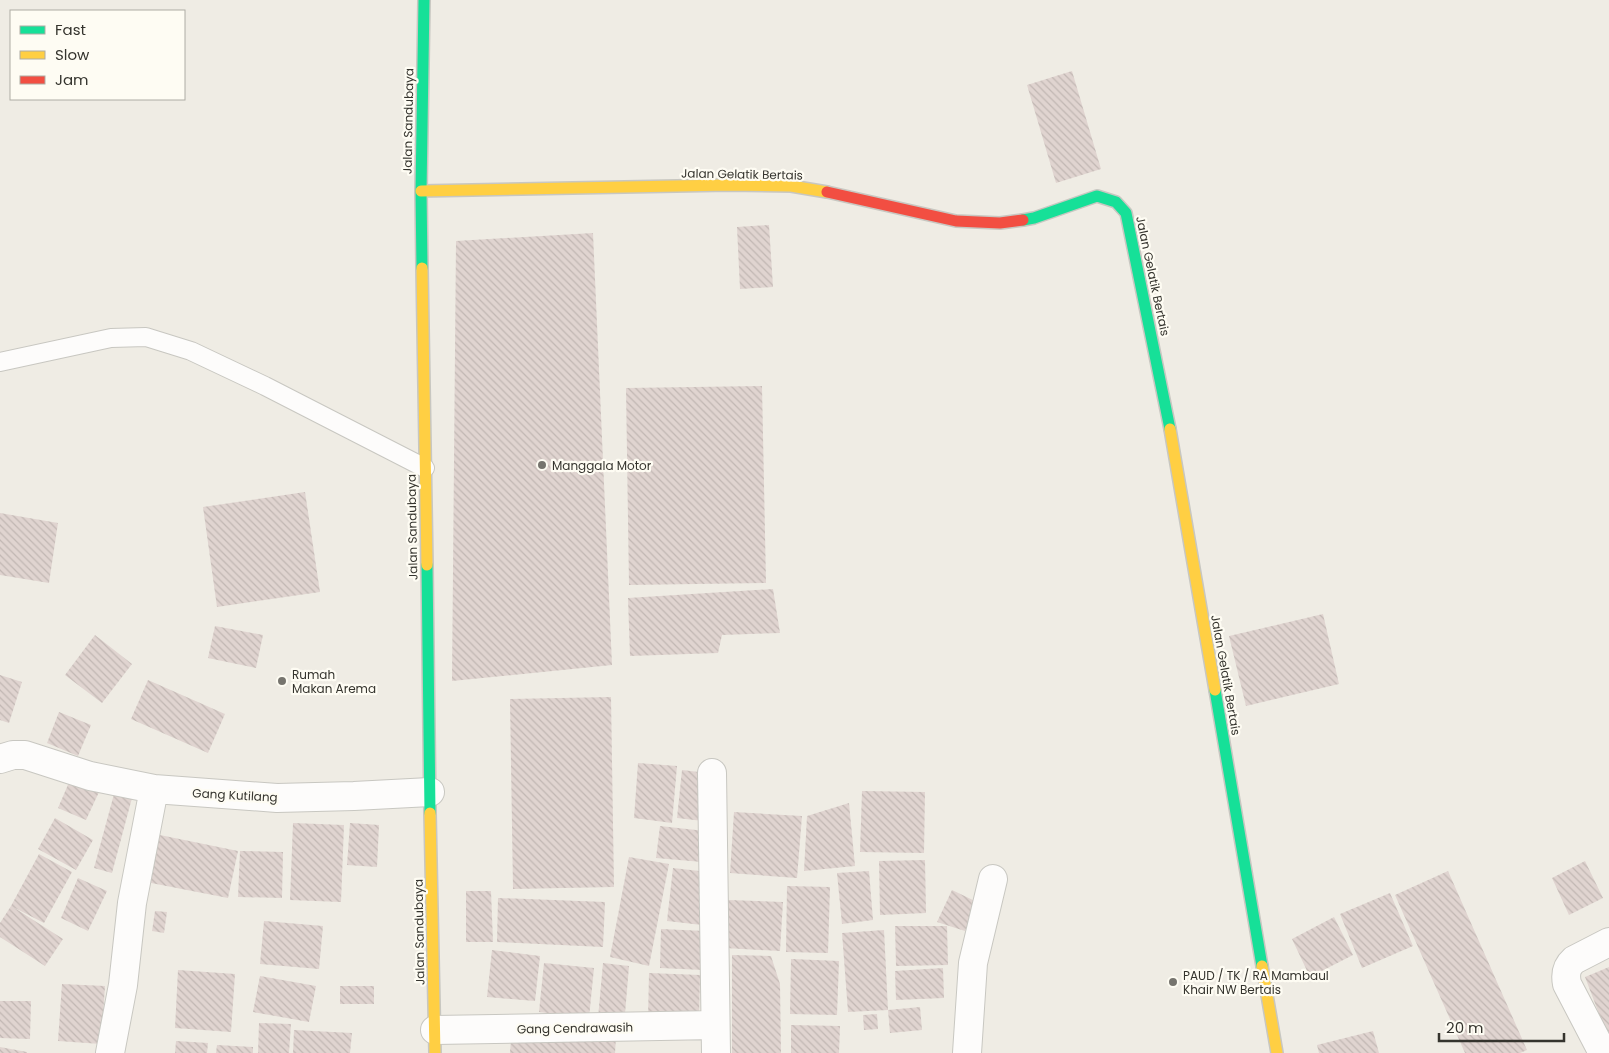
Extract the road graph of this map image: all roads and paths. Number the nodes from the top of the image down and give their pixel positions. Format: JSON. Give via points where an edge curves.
{"nodes":[{"id":1,"x":424,"y":0,"type":"edge"},
{"id":2,"x":421,"y":191,"type":"junction"},
{"id":3,"x":0,"y":362,"type":"edge"},
{"id":4,"x":425,"y":468,"type":"junction"},
{"id":5,"x":0,"y":759,"type":"edge"},
{"id":6,"x":712,"y":773,"type":"dead end"},
{"id":7,"x":154,"y":790,"type":"junction"},
{"id":8,"x":430,"y":792,"type":"junction"},
{"id":9,"x":993,"y":879,"type":"dead end"},
{"id":10,"x":1609,"y":942,"type":"edge"},
{"id":11,"x":715,"y":1026,"type":"junction"},
{"id":12,"x":435,"y":1041,"type":"edge"},
{"id":13,"x":110,"y":1053,"type":"edge"},
{"id":14,"x":716,"y":1053,"type":"edge"},
{"id":15,"x":967,"y":1053,"type":"edge"},
{"id":16,"x":1277,"y":1053,"type":"edge"},
{"id":17,"x":1603,"y":1053,"type":"edge"}],
"edges":[{"from":1,"to":2,"type":"main road","name":"Jalan Sandubaya"},
{"from":2,"to":4,"type":"main road","name":"Jalan Sandubaya"},
{"from":2,"to":16,"type":"main road","name":"Jalan Gelatik Bertais","via":[[791,186],[841,194],[956,221],[1000,223],[1034,218],[1097,196],[1112,200],[1123,209],[1174,448]]},
{"from":3,"to":4,"type":"lane","via":[[111,338],[146,337],[191,351]]},
{"from":4,"to":8,"type":"main road","name":"Jalan Sandubaya"},
{"from":5,"to":7,"type":"street","name":"Gang Kutilang","via":[[24,755],[90,776]]},
{"from":6,"to":11,"type":"street"},
{"from":7,"to":8,"type":"street","name":"Gang Kutilang","via":[[277,798]]},
{"from":7,"to":13,"type":"street","via":[[137,874],[123,985]]},
{"from":8,"to":12,"type":"main road","name":"Jalan Sandubaya"},
{"from":9,"to":15,"type":"street","via":[[973,963]]},
{"from":10,"to":17,"type":"street","via":[[1572,962],[1565,974],[1567,984]]},
{"from":11,"to":12,"type":"street","name":"Gang Cendrawasih"},
{"from":11,"to":14,"type":"street"}]}
